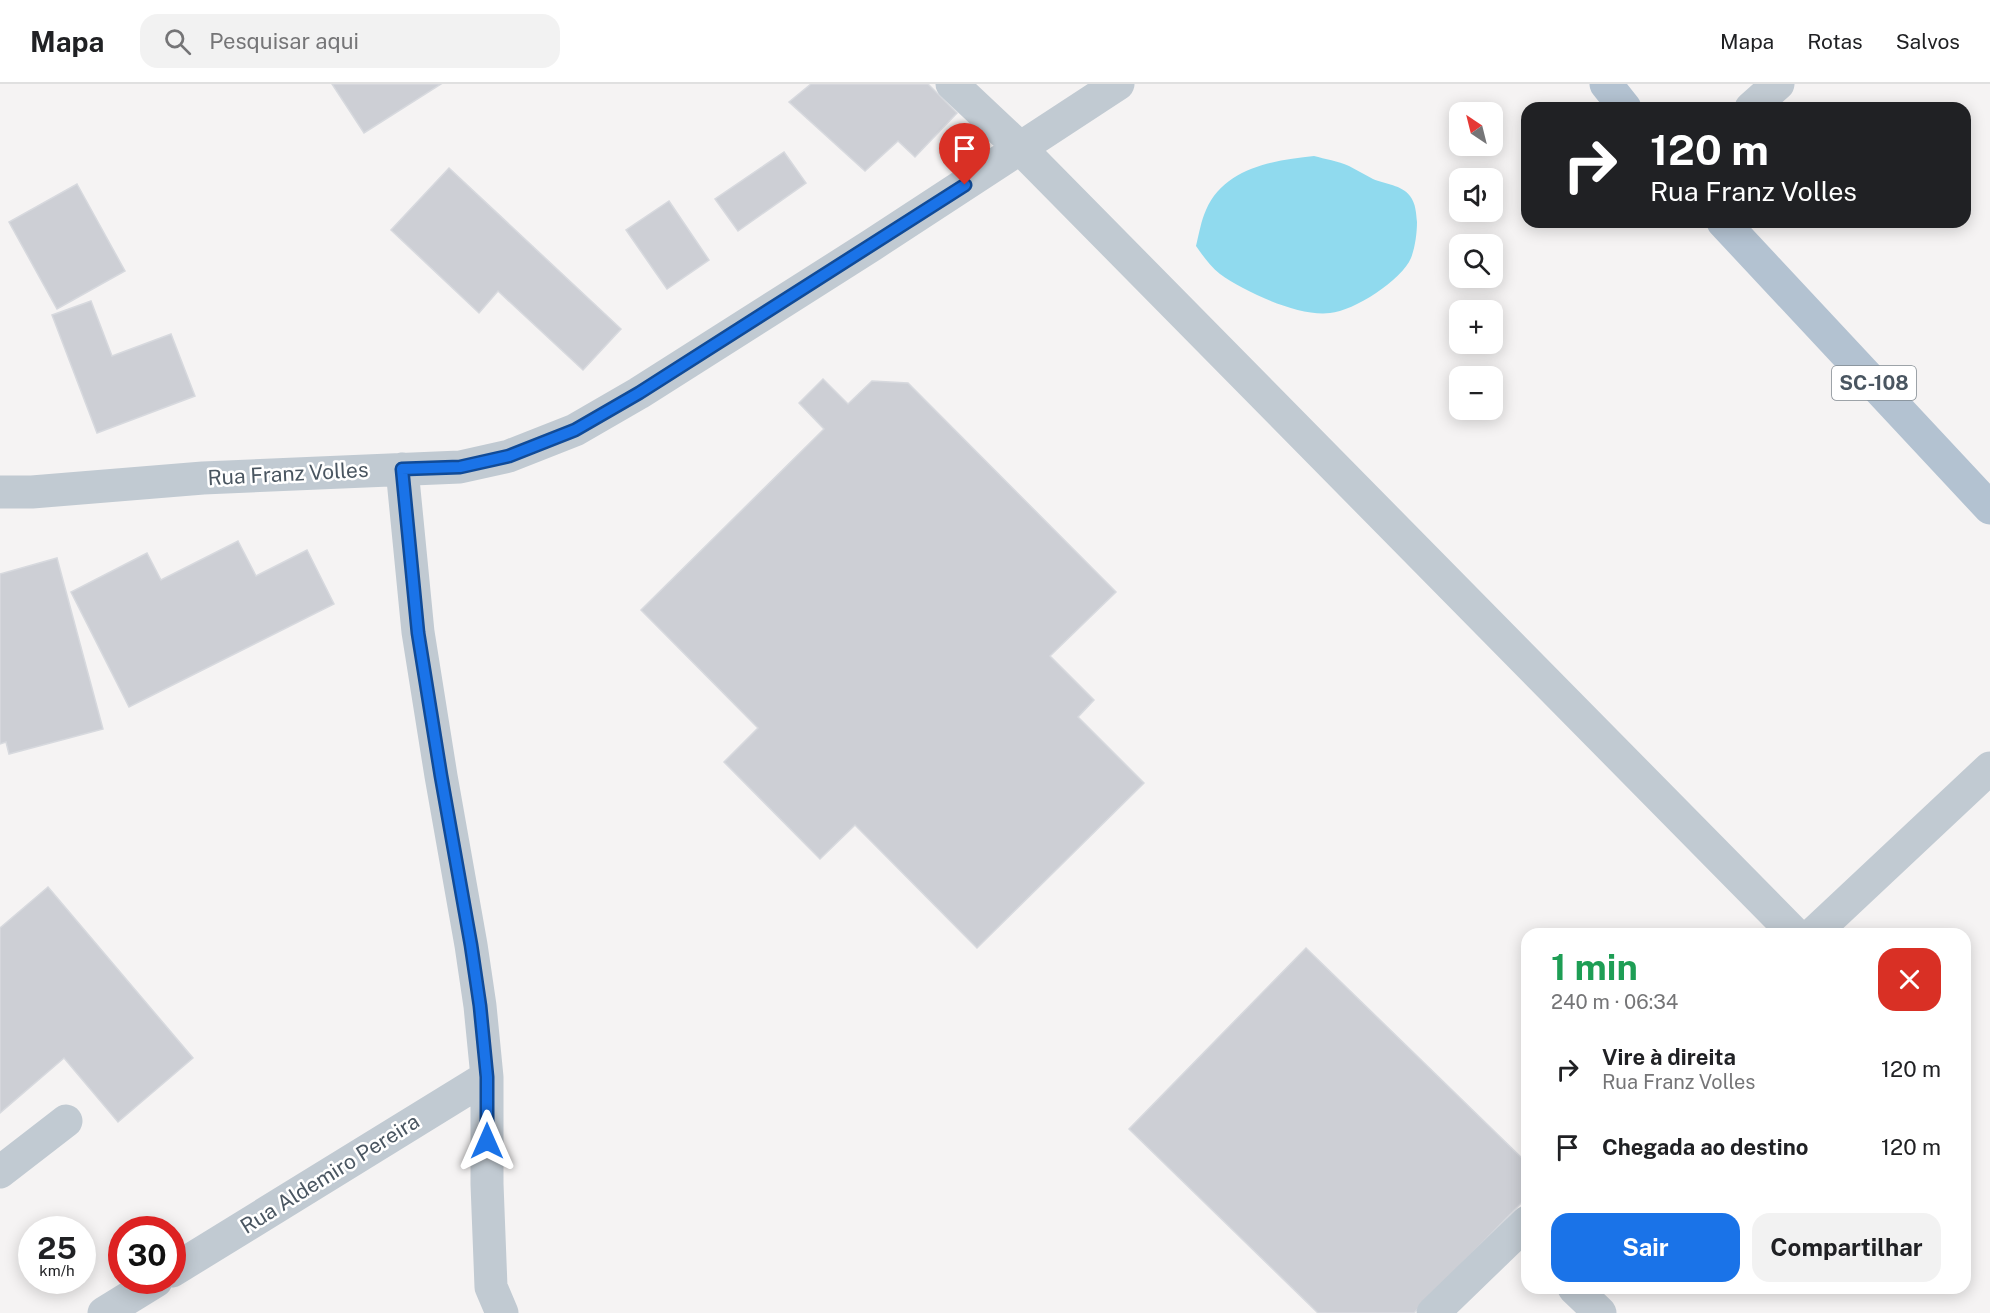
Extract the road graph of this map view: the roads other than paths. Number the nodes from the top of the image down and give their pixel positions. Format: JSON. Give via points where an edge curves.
{"nodes":[{"id":1,"x":952,"y":84,"type":"edge"},
{"id":2,"x":1118,"y":84,"type":"edge"},
{"id":3,"x":1606,"y":84,"type":"edge"},
{"id":4,"x":1778,"y":84,"type":"edge"},
{"id":5,"x":1620,"y":102,"type":"edge"},
{"id":6,"x":1758,"y":102,"type":"edge"},
{"id":7,"x":1021,"y":149,"type":"junction"},
{"id":8,"x":1729,"y":228,"type":"edge"},
{"id":9,"x":402,"y":469,"type":"junction"},
{"id":10,"x":0,"y":492,"type":"edge"},
{"id":11,"x":1990,"y":508,"type":"edge"},
{"id":12,"x":1990,"y":768,"type":"edge"},
{"id":13,"x":1789,"y":928,"type":"edge"},
{"id":14,"x":1819,"y":928,"type":"edge"},
{"id":15,"x":487,"y":1077,"type":"junction"},
{"id":16,"x":66,"y":1121,"type":"dead end"},
{"id":17,"x":0,"y":1172,"type":"edge"},
{"id":18,"x":1521,"y":1235,"type":"edge"},
{"id":19,"x":186,"y":1262,"type":"edge"},
{"id":20,"x":135,"y":1294,"type":"edge"},
{"id":21,"x":1580,"y":1294,"type":"edge"},
{"id":22,"x":104,"y":1313,"type":"edge"},
{"id":23,"x":502,"y":1313,"type":"edge"},
{"id":24,"x":1432,"y":1313,"type":"edge"},
{"id":25,"x":1600,"y":1313,"type":"edge"}],
"edges":[{"from":1,"to":7,"type":"street"},
{"from":2,"to":7,"type":"street","name":"Rua Franz Volles"},
{"from":3,"to":5,"type":"main road"},
{"from":4,"to":6,"type":"street"},
{"from":7,"to":9,"type":"street","name":"Rua Franz Volles","via":[[575,430],[509,456],[460,467]]},
{"from":7,"to":13,"type":"street"},
{"from":8,"to":11,"type":"main road","number":"SC-108"},
{"from":9,"to":10,"type":"street","name":"Rua Franz Volles"},
{"from":9,"to":15,"type":"street","via":[[418,633],[471,945]]},
{"from":12,"to":14,"type":"street"},
{"from":15,"to":19,"type":"street","name":"Rua Aldemiro Pereira"},
{"from":15,"to":23,"type":"street","via":[[490,1287]]},
{"from":16,"to":17,"type":"street"},
{"from":18,"to":24,"type":"street"},
{"from":20,"to":22,"type":"street"},
{"from":21,"to":25,"type":"street"}]}
